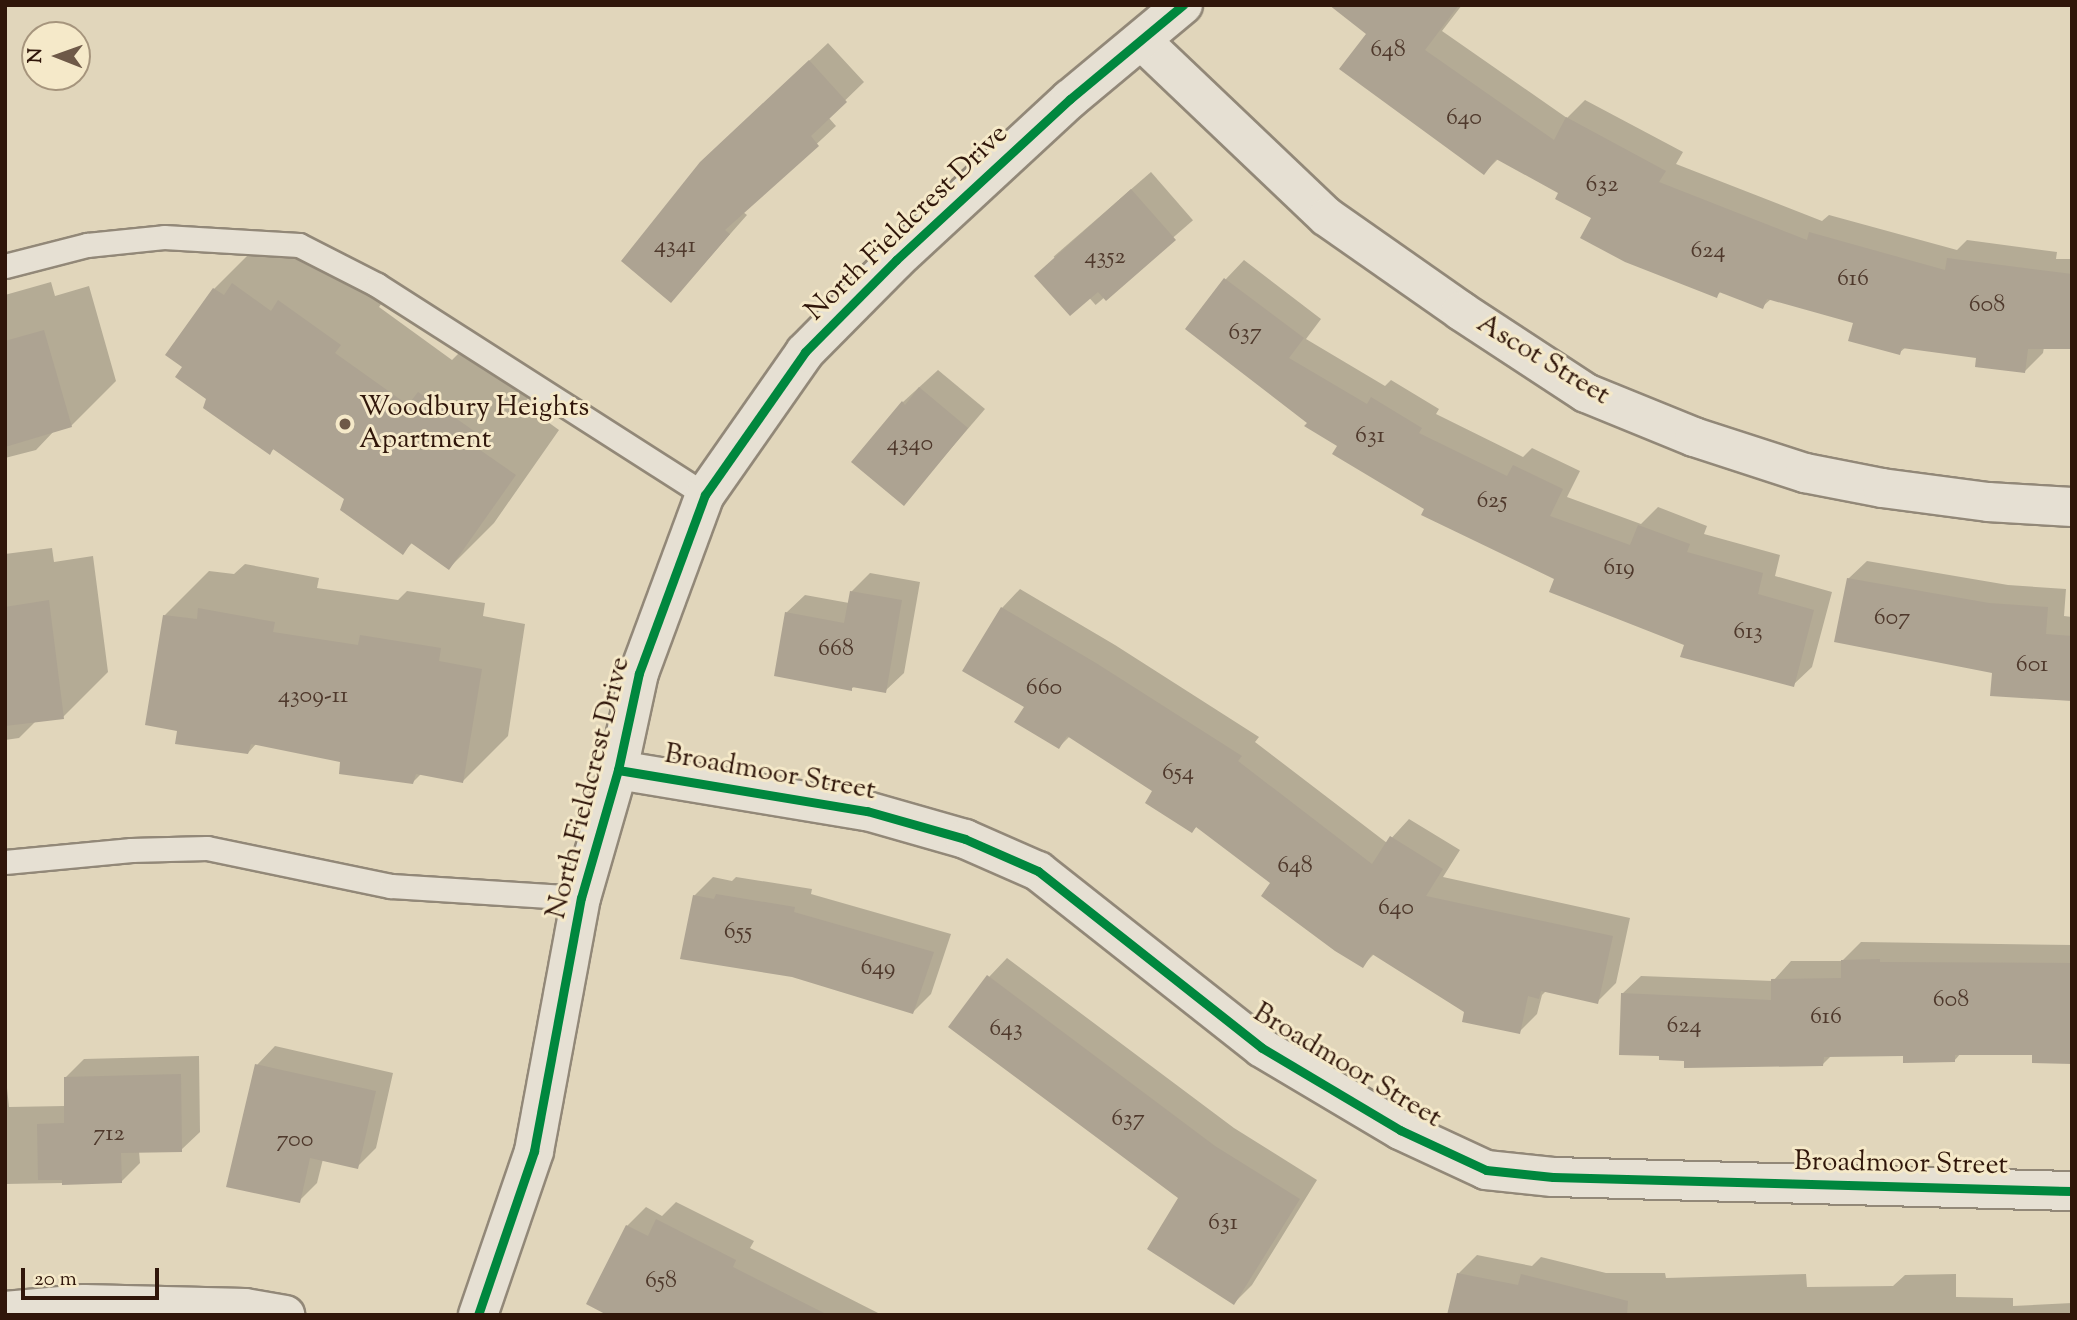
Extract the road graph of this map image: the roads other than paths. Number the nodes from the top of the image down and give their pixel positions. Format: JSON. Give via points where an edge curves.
{"nodes":[{"id":1,"x":1183,"y":5,"type":"edge"},
{"id":2,"x":1142,"y":41,"type":"junction"},
{"id":3,"x":5,"y":266,"type":"edge"},
{"id":4,"x":705,"y":495,"type":"junction"},
{"id":5,"x":2072,"y":507,"type":"edge"},
{"id":6,"x":618,"y":770,"type":"junction"},
{"id":7,"x":5,"y":862,"type":"edge"},
{"id":8,"x":581,"y":898,"type":"junction"},
{"id":9,"x":2072,"y":1191,"type":"edge"},
{"id":10,"x":5,"y":1311,"type":"edge"},
{"id":11,"x":285,"y":1315,"type":"edge"},
{"id":12,"x":478,"y":1315,"type":"edge"}],
"edges":[{"from":1,"to":2,"type":"street","name":"North Fieldcrest Drive"},
{"from":2,"to":4,"type":"street","name":"North Fieldcrest Drive","via":[[1070,99],[805,352]]},
{"from":2,"to":5,"type":"street","name":"Ascot Street","via":[[1327,217],[1586,393],[1694,438],[1805,473],[1988,502]]},
{"from":3,"to":4,"type":"lane","via":[[88,245],[164,237],[299,246],[377,285]]},
{"from":4,"to":6,"type":"street","name":"North Fieldcrest Drive","via":[[639,673]]},
{"from":6,"to":8,"type":"street","name":"North Fieldcrest Drive"},
{"from":6,"to":9,"type":"street","name":"Broadmoor Street","via":[[867,811],[965,839],[1038,871],[1262,1048],[1400,1130],[1486,1170],[1567,1177]]},
{"from":7,"to":8,"type":"lane","via":[[207,848],[391,886]]},
{"from":8,"to":12,"type":"street","name":"North Fieldcrest Drive","via":[[534,1151]]},
{"from":10,"to":11,"type":"street","via":[[84,1304],[245,1308]]}]}
